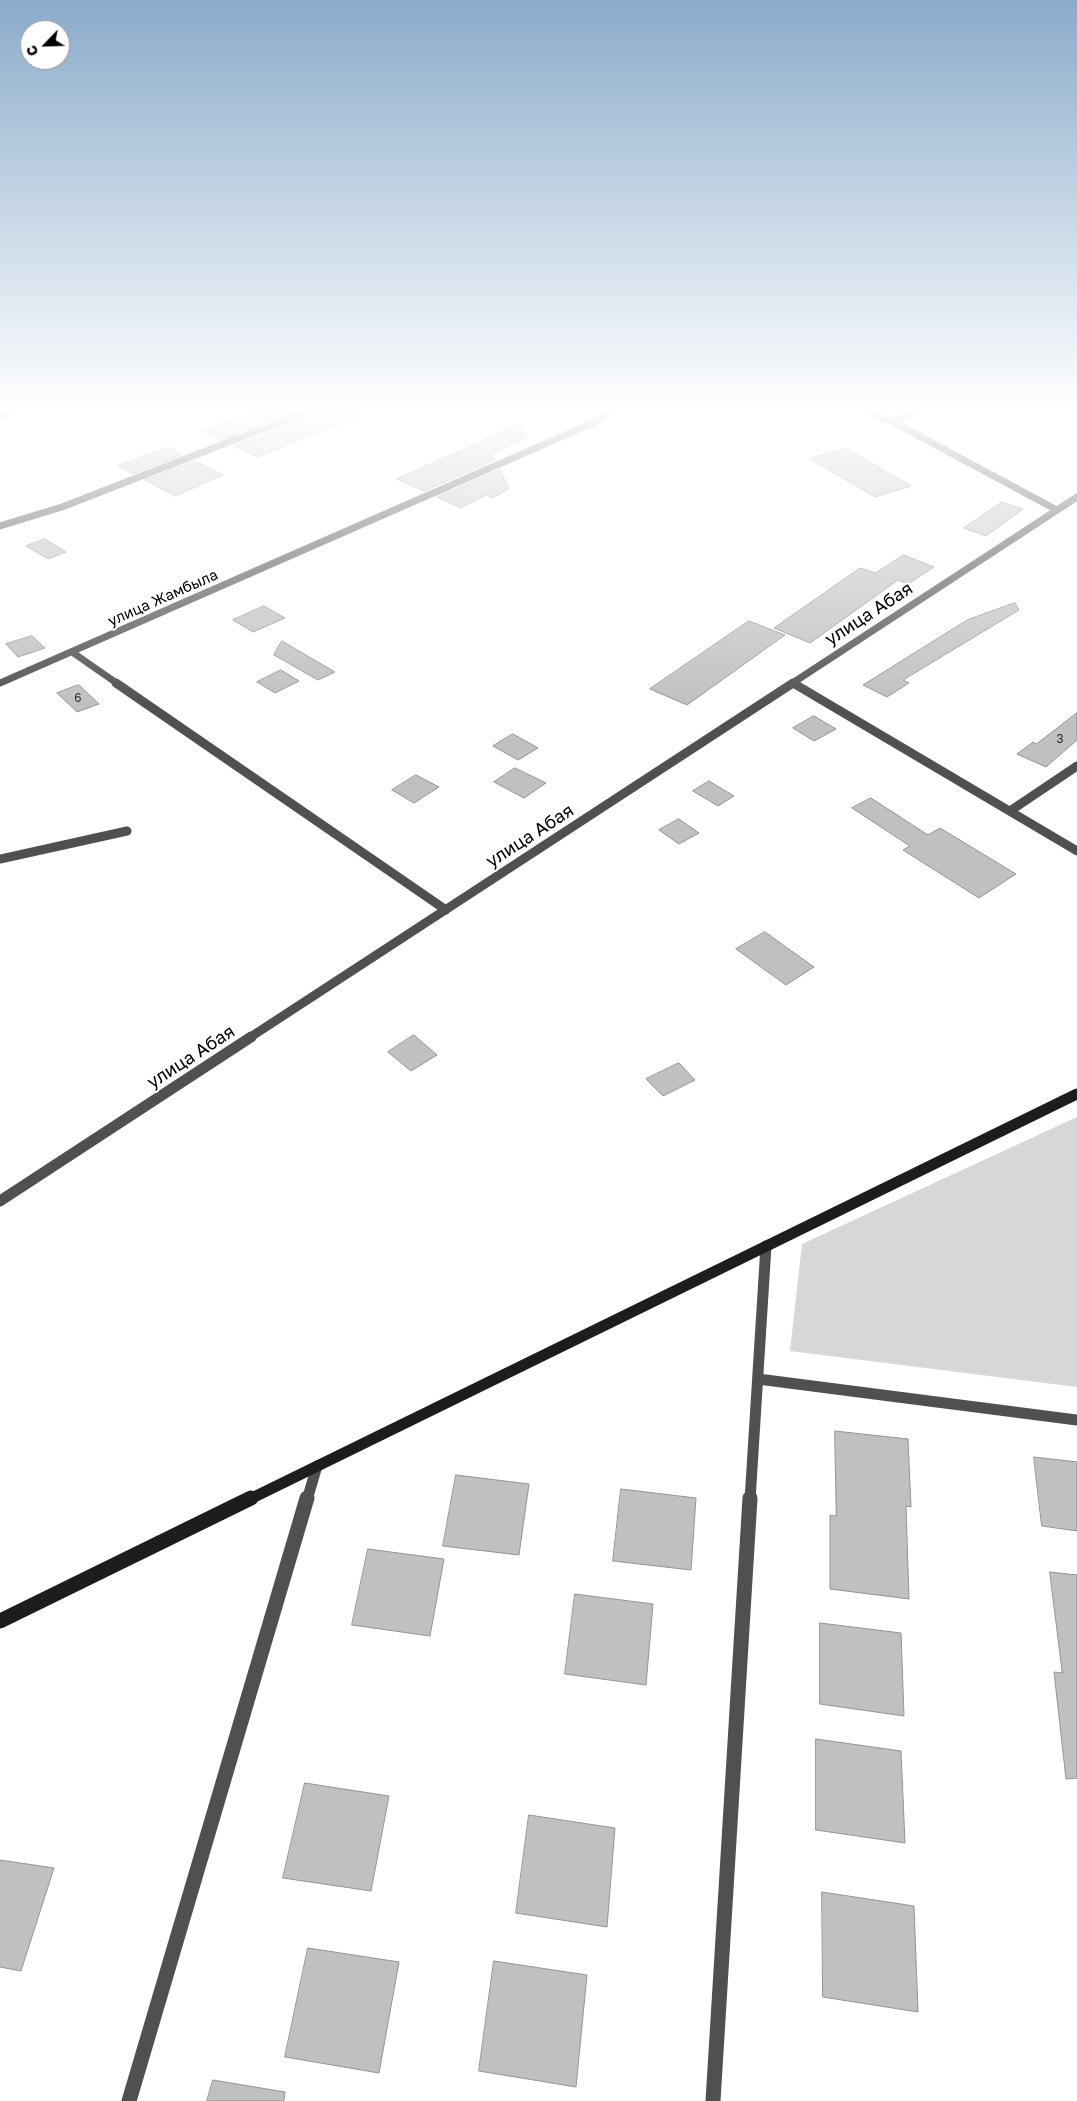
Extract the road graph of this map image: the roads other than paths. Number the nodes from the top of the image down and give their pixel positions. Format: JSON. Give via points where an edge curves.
{"nodes":[{"id":1,"x":52,"y":510,"type":"edge"},
{"id":2,"x":395,"y":510,"type":"edge"},
{"id":3,"x":1056,"y":510,"type":"edge"},
{"id":4,"x":0,"y":526,"type":"edge"},
{"id":5,"x":72,"y":652,"type":"junction"},
{"id":6,"x":0,"y":683,"type":"edge"},
{"id":7,"x":793,"y":683,"type":"junction"},
{"id":8,"x":1077,"y":766,"type":"edge"},
{"id":9,"x":1010,"y":811,"type":"junction"},
{"id":10,"x":127,"y":831,"type":"dead end"},
{"id":11,"x":1077,"y":851,"type":"edge"},
{"id":12,"x":0,"y":859,"type":"edge"},
{"id":13,"x":446,"y":910,"type":"junction"},
{"id":14,"x":1077,"y":1094,"type":"edge"},
{"id":15,"x":0,"y":1201,"type":"edge"},
{"id":16,"x":766,"y":1246,"type":"junction"},
{"id":17,"x":758,"y":1379,"type":"junction"},
{"id":18,"x":1077,"y":1420,"type":"edge"},
{"id":19,"x":317,"y":1466,"type":"junction"},
{"id":20,"x":0,"y":1621,"type":"edge"},
{"id":21,"x":129,"y":2101,"type":"edge"},
{"id":22,"x":713,"y":2101,"type":"edge"}],
"edges":[{"from":1,"to":4,"type":"street"},
{"from":2,"to":5,"type":"street","name":"улица Жамбыла"},
{"from":3,"to":7,"type":"street","name":"улица Абая"},
{"from":5,"to":6,"type":"street","name":"улица Жамбыла"},
{"from":5,"to":13,"type":"street"},
{"from":7,"to":9,"type":"street"},
{"from":7,"to":13,"type":"street","name":"улица Абая"},
{"from":8,"to":9,"type":"street"},
{"from":9,"to":11,"type":"street"},
{"from":10,"to":12,"type":"street"},
{"from":13,"to":15,"type":"street","name":"улица Абая"},
{"from":14,"to":16,"type":"main road"},
{"from":16,"to":17,"type":"street"},
{"from":16,"to":19,"type":"main road"},
{"from":17,"to":18,"type":"street"},
{"from":17,"to":22,"type":"street"},
{"from":19,"to":20,"type":"main road"},
{"from":19,"to":21,"type":"street"}]}
